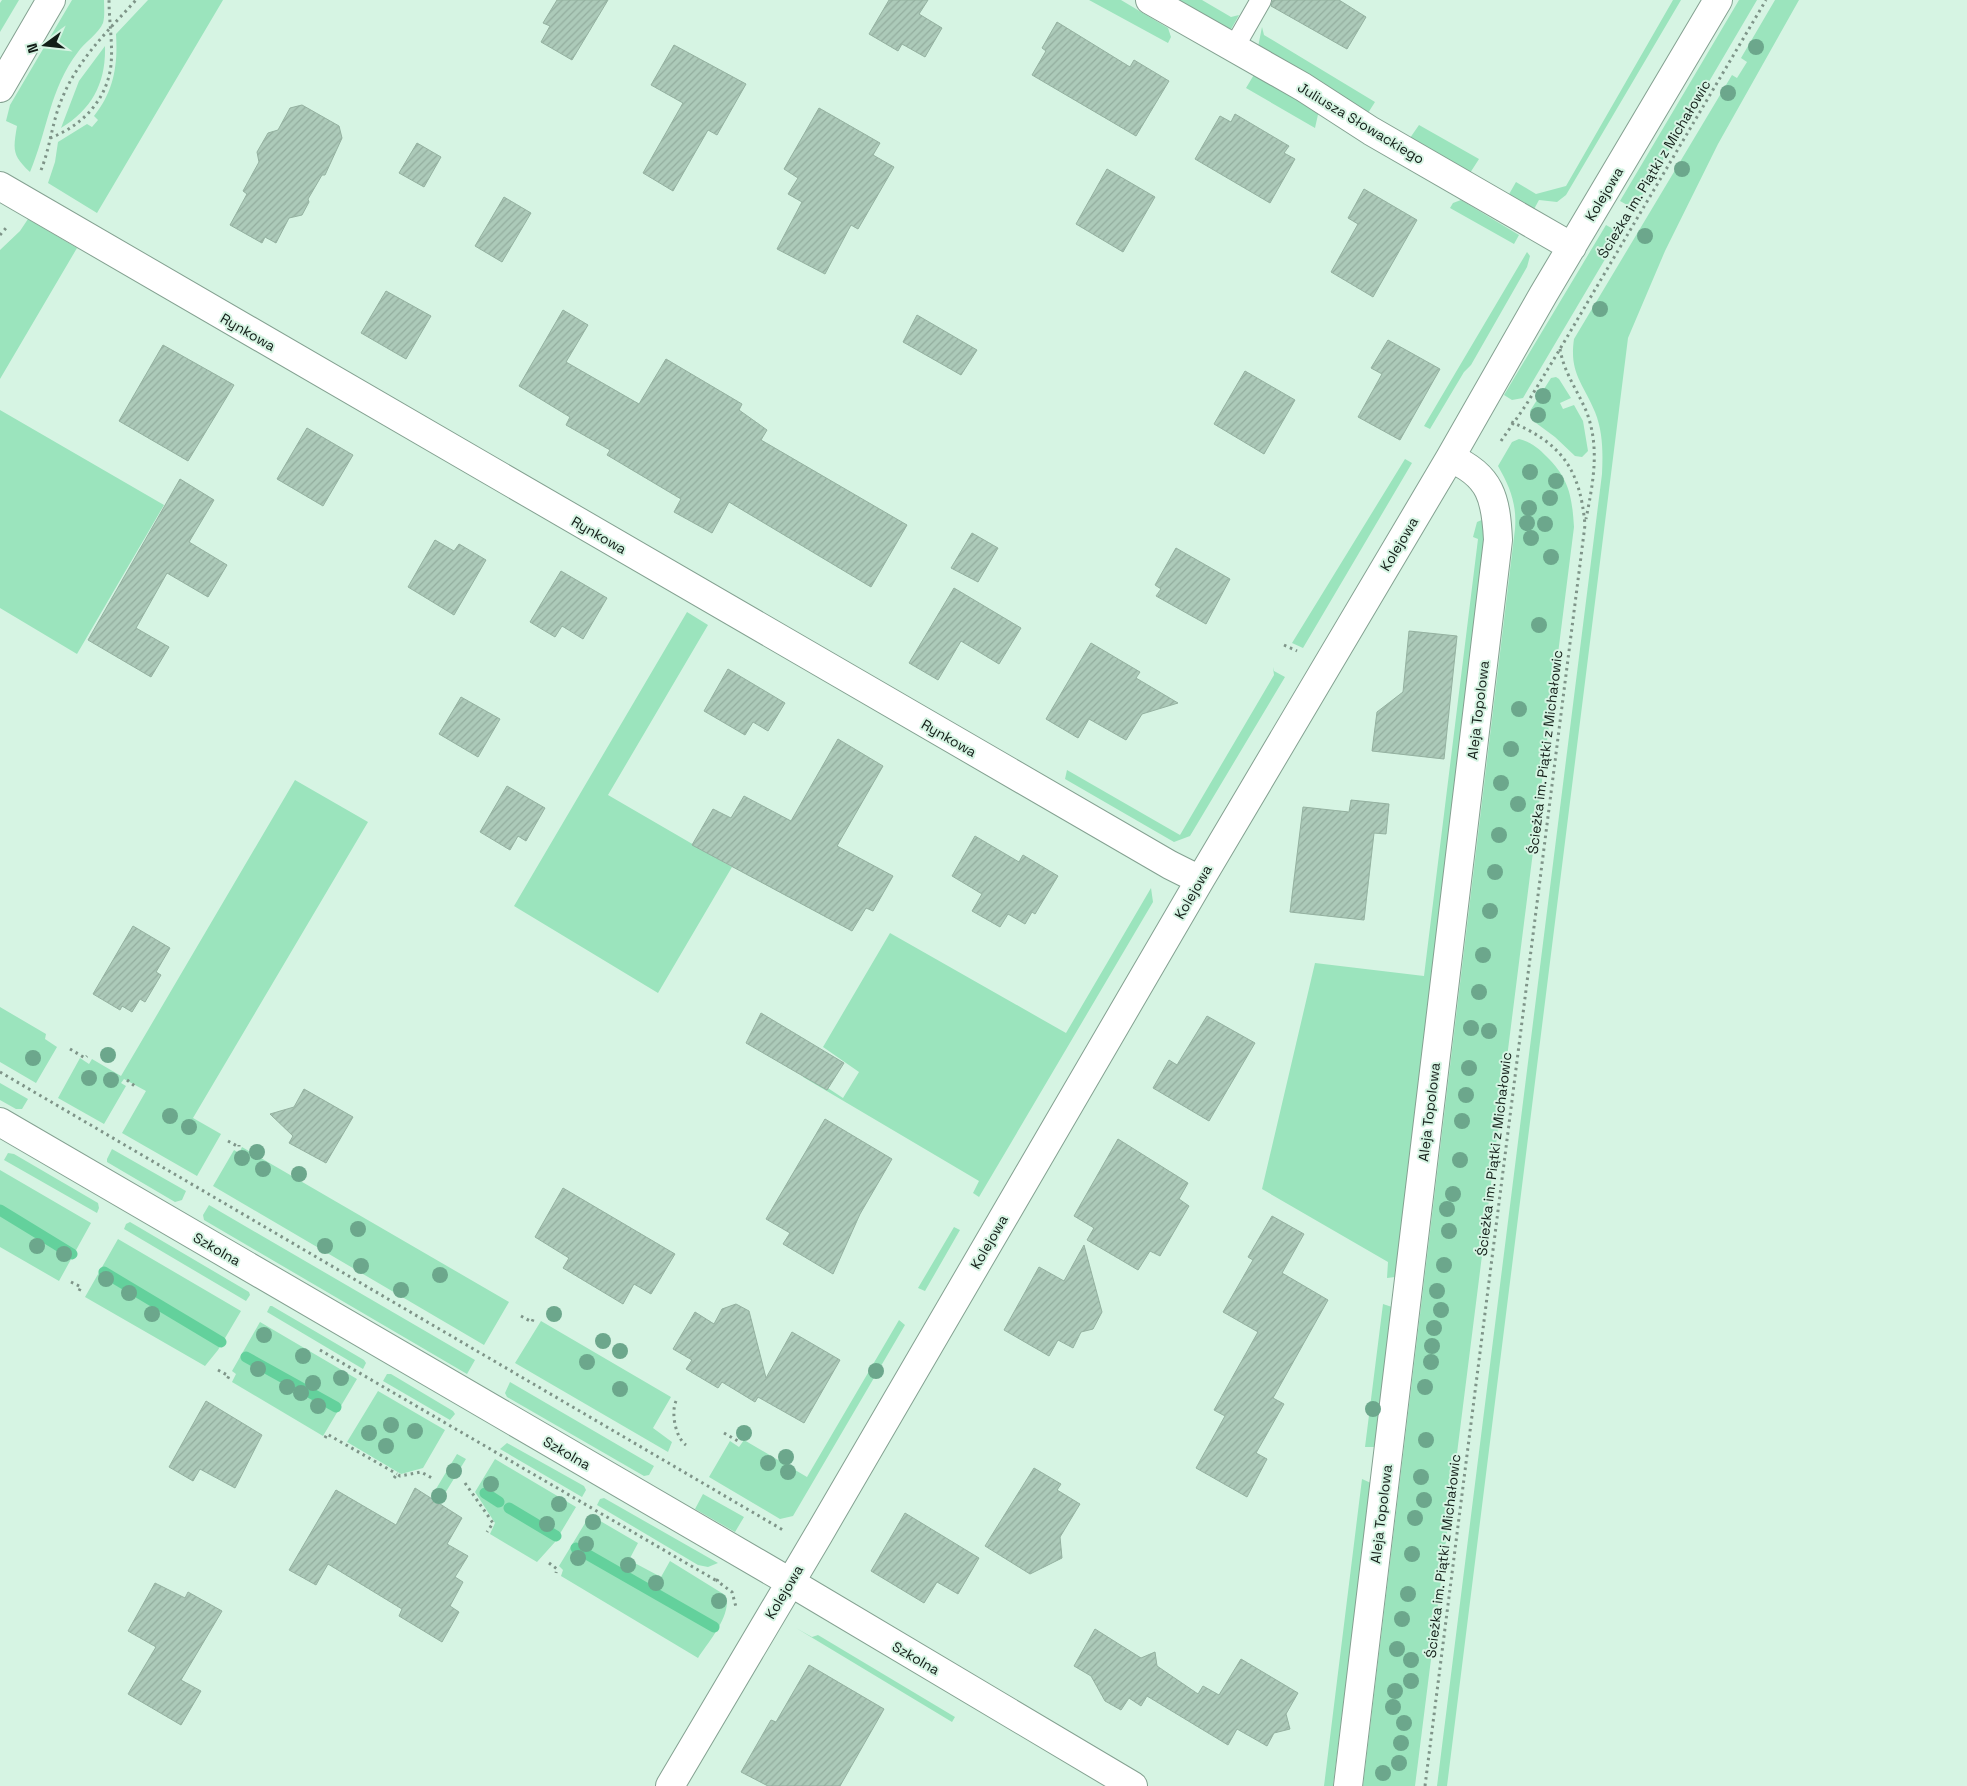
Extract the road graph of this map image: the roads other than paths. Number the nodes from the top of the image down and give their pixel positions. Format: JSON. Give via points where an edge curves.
{"nodes":[{"id":1,"x":51,"y":0,"type":"edge"},
{"id":2,"x":1150,"y":0,"type":"edge"},
{"id":3,"x":1261,"y":0,"type":"edge"},
{"id":4,"x":1718,"y":0,"type":"edge"},
{"id":5,"x":1233,"y":49,"type":"junction"},
{"id":6,"x":0,"y":88,"type":"edge"},
{"id":7,"x":0,"y":186,"type":"edge"},
{"id":8,"x":1572,"y":248,"type":"junction"},
{"id":9,"x":1450,"y":458,"type":"junction"},
{"id":10,"x":1200,"y":880,"type":"junction"},
{"id":11,"x":0,"y":1122,"type":"edge"},
{"id":12,"x":790,"y":1582,"type":"junction"},
{"id":13,"x":670,"y":1786,"type":"edge"},
{"id":14,"x":1133,"y":1786,"type":"edge"},
{"id":15,"x":1348,"y":1786,"type":"edge"}],
"edges":[{"from":1,"to":6,"type":"street"},
{"from":2,"to":5,"type":"street","name":"Juliusza Słowackiego"},
{"from":3,"to":5,"type":"lane"},
{"from":4,"to":8,"type":"street","name":"Kolejowa"},
{"from":5,"to":8,"type":"street","name":"Juliusza Słowackiego"},
{"from":7,"to":10,"type":"street","name":"Rynkowa","via":[[914,718]]},
{"from":8,"to":9,"type":"street","name":"Kolejowa"},
{"from":9,"to":10,"type":"street","name":"Kolejowa"},
{"from":9,"to":15,"type":"street","name":"Aleja Topolowa","via":[[1476,473],[1491,493],[1497,514],[1496,568]]},
{"from":10,"to":12,"type":"street","name":"Kolejowa"},
{"from":11,"to":12,"type":"street","name":"Szkolna"},
{"from":12,"to":13,"type":"street","name":"Kolejowa"},
{"from":12,"to":14,"type":"street","name":"Szkolna"}]}
